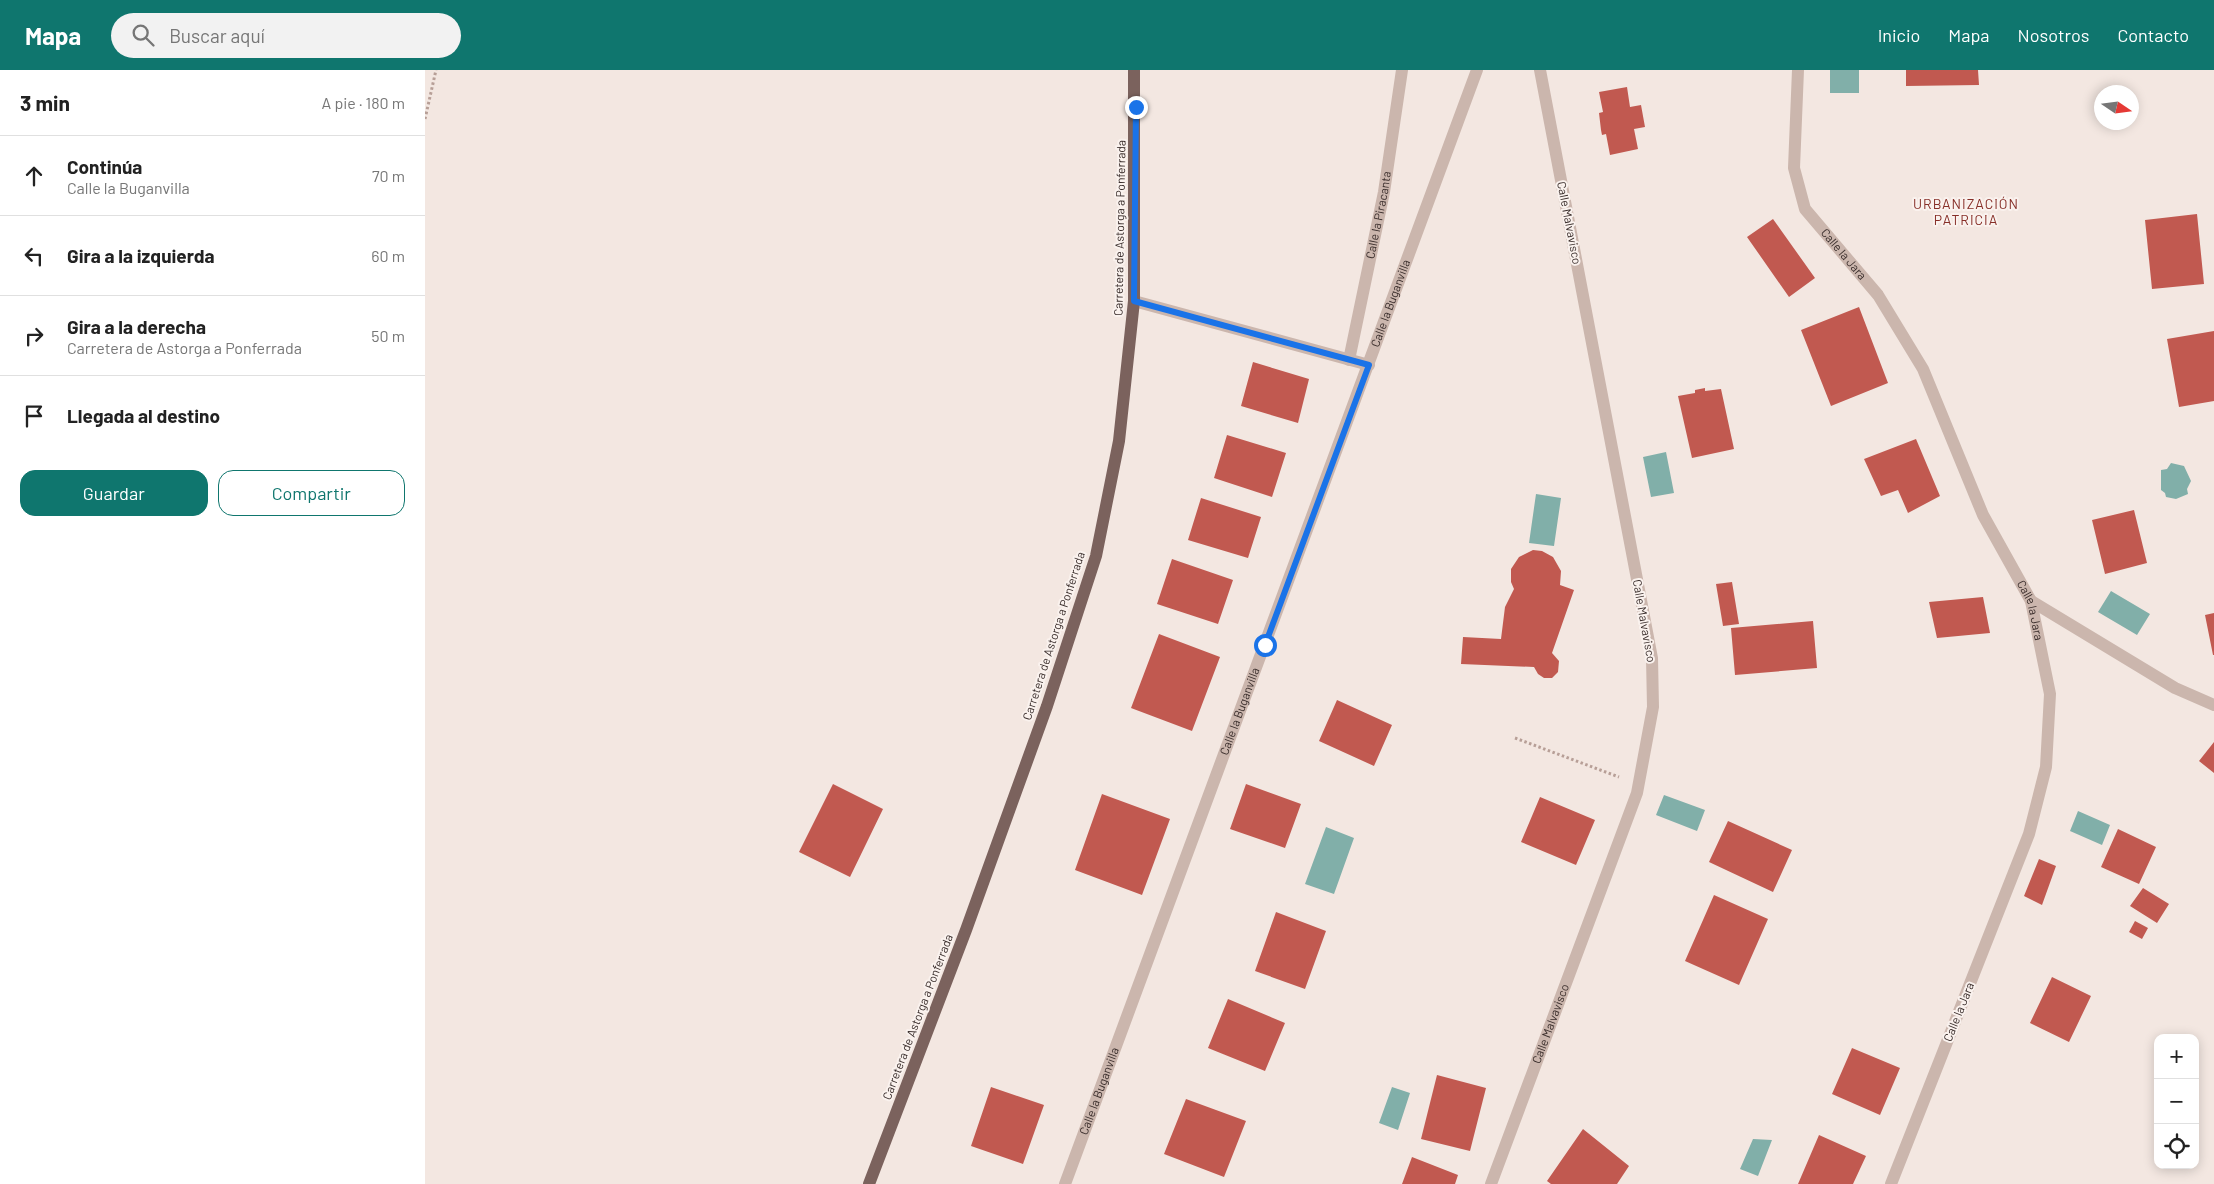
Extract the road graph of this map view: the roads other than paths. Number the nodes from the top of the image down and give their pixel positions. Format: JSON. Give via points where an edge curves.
{"nodes":[{"id":1,"x":1134,"y":70,"type":"edge"},
{"id":2,"x":1402,"y":70,"type":"edge"},
{"id":3,"x":1477,"y":70,"type":"edge"},
{"id":4,"x":1540,"y":70,"type":"edge"},
{"id":5,"x":1798,"y":70,"type":"edge"},
{"id":6,"x":1134,"y":301,"type":"junction"},
{"id":7,"x":1349,"y":360,"type":"junction"},
{"id":8,"x":1369,"y":365,"type":"junction"},
{"id":9,"x":2031,"y":601,"type":"junction"},
{"id":10,"x":2214,"y":705,"type":"edge"},
{"id":11,"x":869,"y":1184,"type":"edge"},
{"id":12,"x":1065,"y":1184,"type":"edge"},
{"id":13,"x":1491,"y":1184,"type":"edge"},
{"id":14,"x":1891,"y":1184,"type":"edge"}],
"edges":[{"from":1,"to":6,"type":"main road","name":"Carretera de Astorga a Ponferrada"},
{"from":2,"to":7,"type":"street","name":"Calle la Piracanta","via":[[1384,192]]},
{"from":3,"to":8,"type":"street","name":"Calle la Buganvilla"},
{"from":4,"to":13,"type":"street","name":"Calle Malvavisco","via":[[1652,658],[1653,707],[1639,784]]},
{"from":5,"to":9,"type":"street","name":"Calle la Jara","via":[[1794,168],[1805,209],[1878,295],[1923,369],[1983,516]]},
{"from":6,"to":7,"type":"street"},
{"from":6,"to":11,"type":"main road","name":"Carretera de Astorga a Ponferrada","via":[[1119,441],[1096,556],[1044,716]]},
{"from":7,"to":8,"type":"street"},
{"from":8,"to":12,"type":"street","name":"Calle la Buganvilla"},
{"from":9,"to":10,"type":"street","via":[[2175,688]]},
{"from":9,"to":14,"type":"street","name":"Calle la Jara","via":[[2050,694],[2046,768],[2029,834]]}]}
